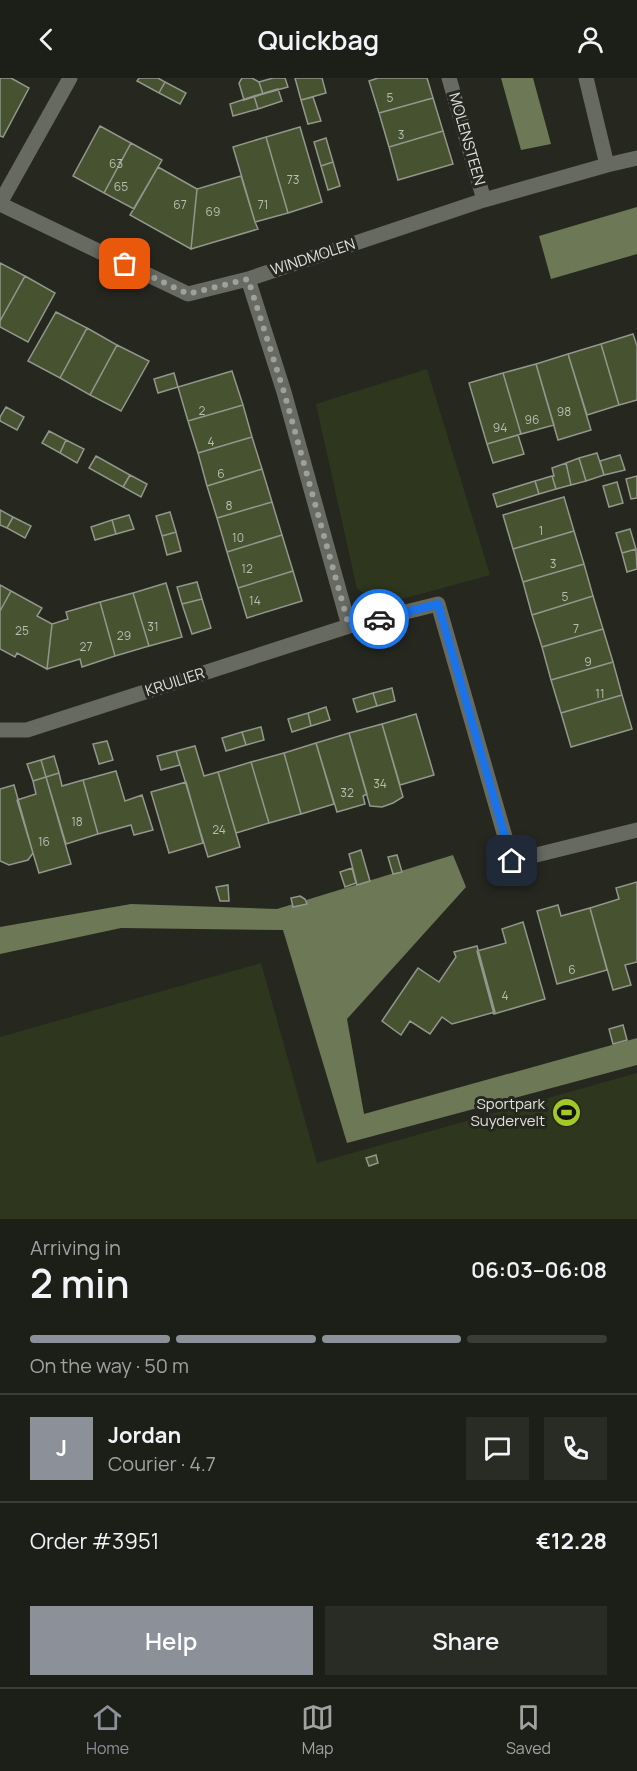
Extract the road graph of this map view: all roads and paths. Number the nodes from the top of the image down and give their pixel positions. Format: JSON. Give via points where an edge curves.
{"nodes":[{"id":1,"x":70,"y":78,"type":"edge"},
{"id":2,"x":449,"y":78,"type":"edge"},
{"id":3,"x":586,"y":78,"type":"edge"},
{"id":4,"x":637,"y":158,"type":"edge"},
{"id":5,"x":607,"y":165,"type":"junction"},
{"id":6,"x":484,"y":200,"type":"junction"},
{"id":7,"x":0,"y":204,"type":"edge"},
{"id":8,"x":248,"y":279,"type":"junction"},
{"id":9,"x":349,"y":626,"type":"junction"},
{"id":10,"x":0,"y":730,"type":"edge"},
{"id":11,"x":637,"y":830,"type":"edge"}],
"edges":[{"from":1,"to":7,"type":"street"},
{"from":2,"to":6,"type":"street","name":"MOLENSTEEN"},
{"from":3,"to":5,"type":"street"},
{"from":4,"to":5,"type":"street","name":"WINDMOLEN"},
{"from":5,"to":6,"type":"street","name":"WINDMOLEN"},
{"from":6,"to":8,"type":"street","name":"WINDMOLEN"},
{"from":7,"to":8,"type":"street","name":"WINDMOLEN","via":[[188,294]]},
{"from":8,"to":9,"type":"street"},
{"from":9,"to":10,"type":"street","name":"KRUILIER","via":[[27,730]]},
{"from":9,"to":11,"type":"street","name":"KRUILIER","via":[[438,604],[512,861]]}]}
